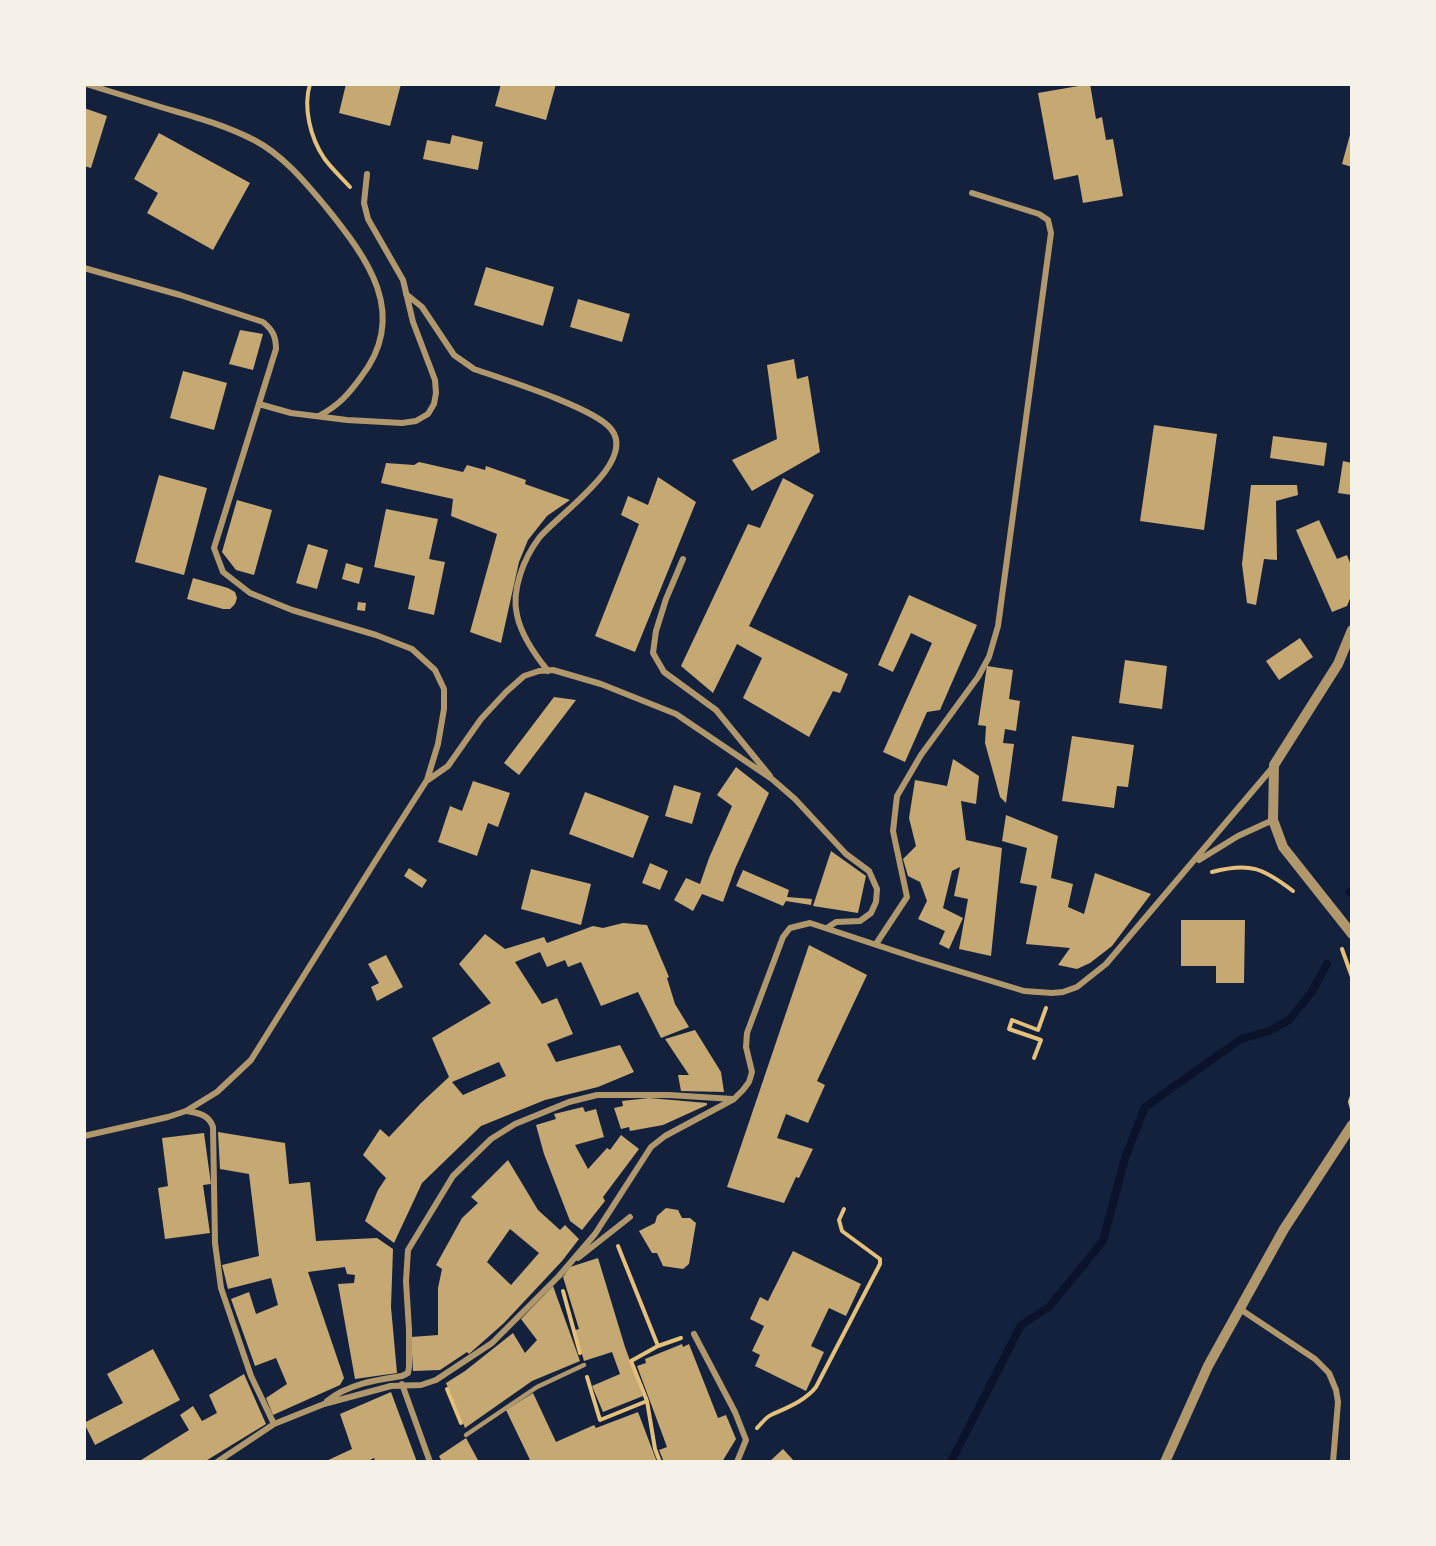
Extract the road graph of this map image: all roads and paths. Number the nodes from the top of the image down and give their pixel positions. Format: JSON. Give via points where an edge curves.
{"nodes":[{"id":1,"x":86,"y":84,"type":"edge"},
{"id":2,"x":310,"y":84,"type":"edge"},
{"id":3,"x":367,"y":174,"type":"dead end"},
{"id":4,"x":972,"y":193,"type":"dead end"},
{"id":5,"x":364,"y":203,"type":"junction"},
{"id":6,"x":84,"y":268,"type":"edge"},
{"id":7,"x":406,"y":294,"type":"junction"},
{"id":8,"x":259,"y":404,"type":"junction"},
{"id":9,"x":319,"y":416,"type":"junction"},
{"id":10,"x":683,"y":559,"type":"dead end"},
{"id":11,"x":1352,"y":630,"type":"edge"},
{"id":12,"x":1348,"y":646,"type":"edge"},
{"id":13,"x":548,"y":671,"type":"junction"},
{"id":14,"x":1274,"y":765,"type":"junction"},
{"id":15,"x":772,"y":779,"type":"junction"},
{"id":16,"x":427,"y":780,"type":"junction"},
{"id":17,"x":1273,"y":820,"type":"junction"},
{"id":18,"x":1189,"y":868,"type":"junction"},
{"id":19,"x":1299,"y":896,"type":"dead end"},
{"id":20,"x":827,"y":928,"type":"junction"},
{"id":21,"x":1352,"y":934,"type":"edge"},
{"id":22,"x":1338,"y":942,"type":"dead end"},
{"id":23,"x":876,"y":944,"type":"junction"},
{"id":24,"x":1352,"y":977,"type":"edge"},
{"id":25,"x":1052,"y":993,"type":"junction"},
{"id":26,"x":1034,"y":1058,"type":"dead end"},
{"id":27,"x":1352,"y":1096,"type":"edge"},
{"id":28,"x":734,"y":1099,"type":"junction"},
{"id":29,"x":1352,"y":1110,"type":"edge"},
{"id":30,"x":186,"y":1111,"type":"junction"},
{"id":31,"x":1352,"y":1125,"type":"edge"},
{"id":32,"x":84,"y":1136,"type":"edge"},
{"id":33,"x":844,"y":1209,"type":"dead end"},
{"id":34,"x":630,"y":1216,"type":"dead end"},
{"id":35,"x":613,"y":1232,"type":"junction"},
{"id":36,"x":570,"y":1264,"type":"junction"},
{"id":37,"x":559,"y":1276,"type":"junction"},
{"id":38,"x":1240,"y":1309,"type":"junction"},
{"id":39,"x":694,"y":1334,"type":"joint"},
{"id":40,"x":658,"y":1346,"type":"junction"},
{"id":41,"x":584,"y":1365,"type":"junction"},
{"id":42,"x":442,"y":1378,"type":"junction"},
{"id":43,"x":402,"y":1384,"type":"junction"},
{"id":44,"x":647,"y":1401,"type":"junction"},
{"id":45,"x":324,"y":1404,"type":"junction"},
{"id":46,"x":274,"y":1424,"type":"junction"},
{"id":47,"x":466,"y":1435,"type":"joint"},
{"id":48,"x":746,"y":1440,"type":"junction"},
{"id":49,"x":226,"y":1459,"type":"edge"},
{"id":50,"x":217,"y":1462,"type":"edge"},
{"id":51,"x":430,"y":1462,"type":"edge"},
{"id":52,"x":660,"y":1462,"type":"edge"},
{"id":53,"x":736,"y":1462,"type":"edge"},
{"id":54,"x":1165,"y":1462,"type":"edge"},
{"id":55,"x":1333,"y":1462,"type":"edge"}],
"edges":[{"from":1,"to":9,"type":"street","via":[[216,123],[272,150],[345,230],[378,286],[382,336],[365,373],[335,408]]},
{"from":2,"to":5,"type":"path","via":[[307,96],[313,136],[324,157]]},
{"from":3,"to":5,"type":"street"},
{"from":4,"to":23,"type":"street","via":[[1039,214],[1048,220],[1051,233],[998,626],[989,657],[978,676],[921,755],[897,796],[893,831],[907,897]]},
{"from":5,"to":7,"type":"street","via":[[368,219],[403,280]]},
{"from":6,"to":8,"type":"street","via":[[180,295],[271,328],[276,349]]},
{"from":7,"to":9,"type":"street","via":[[435,380],[434,404],[428,414],[402,423]]},
{"from":7,"to":13,"type":"street","via":[[422,307],[460,361],[594,415],[616,438],[616,454],[600,478],[538,540],[521,573],[517,615],[531,647]]},
{"from":8,"to":9,"type":"street"},
{"from":8,"to":16,"type":"street","via":[[214,548],[218,562],[223,572],[250,592],[292,610],[412,649],[435,670],[444,689],[444,709]]},
{"from":10,"to":15,"type":"street","via":[[663,610],[653,653],[664,672],[716,710]]},
{"from":11,"to":12,"type":"street"},
{"from":12,"to":14,"type":"street"},
{"from":13,"to":15,"type":"street","via":[[601,684],[676,714]]},
{"from":13,"to":16,"type":"street","via":[[524,676],[506,692],[448,766]]},
{"from":14,"to":17,"type":"street"},
{"from":14,"to":18,"type":"street"},
{"from":15,"to":20,"type":"street","via":[[876,882],[876,902],[871,913],[860,921],[836,922]]},
{"from":16,"to":30,"type":"street","via":[[251,1060],[217,1092]]},
{"from":17,"to":18,"type":"street","via":[[1238,836]]},
{"from":17,"to":21,"type":"street","via":[[1283,847]]},
{"from":18,"to":19,"type":"path","via":[[1208,873],[1250,867],[1265,871]]},
{"from":18,"to":25,"type":"street","via":[[1091,978],[1077,987]]},
{"from":20,"to":23,"type":"street"},
{"from":20,"to":28,"type":"street","via":[[800,924],[790,928],[783,938],[747,1033],[752,1072],[749,1082]]},
{"from":22,"to":24,"type":"path"},
{"from":23,"to":25,"type":"street","via":[[1024,991]]},
{"from":25,"to":26,"type":"path","via":[[1038,1030],[1012,1020],[1009,1029],[1041,1040]]},
{"from":27,"to":29,"type":"path"},
{"from":28,"to":36,"type":"street","via":[[651,1147],[603,1222]]},
{"from":28,"to":45,"type":"street","via":[[597,1095],[515,1124],[490,1139],[453,1176],[408,1250],[408,1373],[360,1384]]},
{"from":30,"to":32,"type":"street"},
{"from":30,"to":46,"type":"street","via":[[206,1116],[213,1127],[215,1243],[221,1288],[251,1376]]},
{"from":31,"to":38,"type":"street","via":[[1284,1229]]},
{"from":33,"to":48,"type":"path","via":[[839,1220],[842,1230],[880,1258],[880,1264],[813,1390],[770,1415]]},
{"from":34,"to":35,"type":"street"},
{"from":35,"to":36,"type":"street"},
{"from":35,"to":40,"type":"path"},
{"from":36,"to":37,"type":"street"},
{"from":37,"to":41,"type":"path"},
{"from":37,"to":42,"type":"street","via":[[492,1343]]},
{"from":38,"to":54,"type":"street","via":[[1208,1366]]},
{"from":38,"to":55,"type":"street","via":[[1315,1359],[1329,1373],[1338,1402]]},
{"from":39,"to":40,"type":"path"},
{"from":39,"to":48,"type":"street"},
{"from":40,"to":44,"type":"path","via":[[631,1361]]},
{"from":41,"to":44,"type":"path","via":[[600,1420]]},
{"from":41,"to":47,"type":"lane","via":[[537,1387]]},
{"from":42,"to":43,"type":"street"},
{"from":42,"to":47,"type":"path"},
{"from":43,"to":45,"type":"street"},
{"from":43,"to":51,"type":"street"},
{"from":44,"to":52,"type":"path"},
{"from":45,"to":46,"type":"street"},
{"from":46,"to":49,"type":"street"},
{"from":48,"to":53,"type":"street"},
{"from":49,"to":50,"type":"street"}]}
